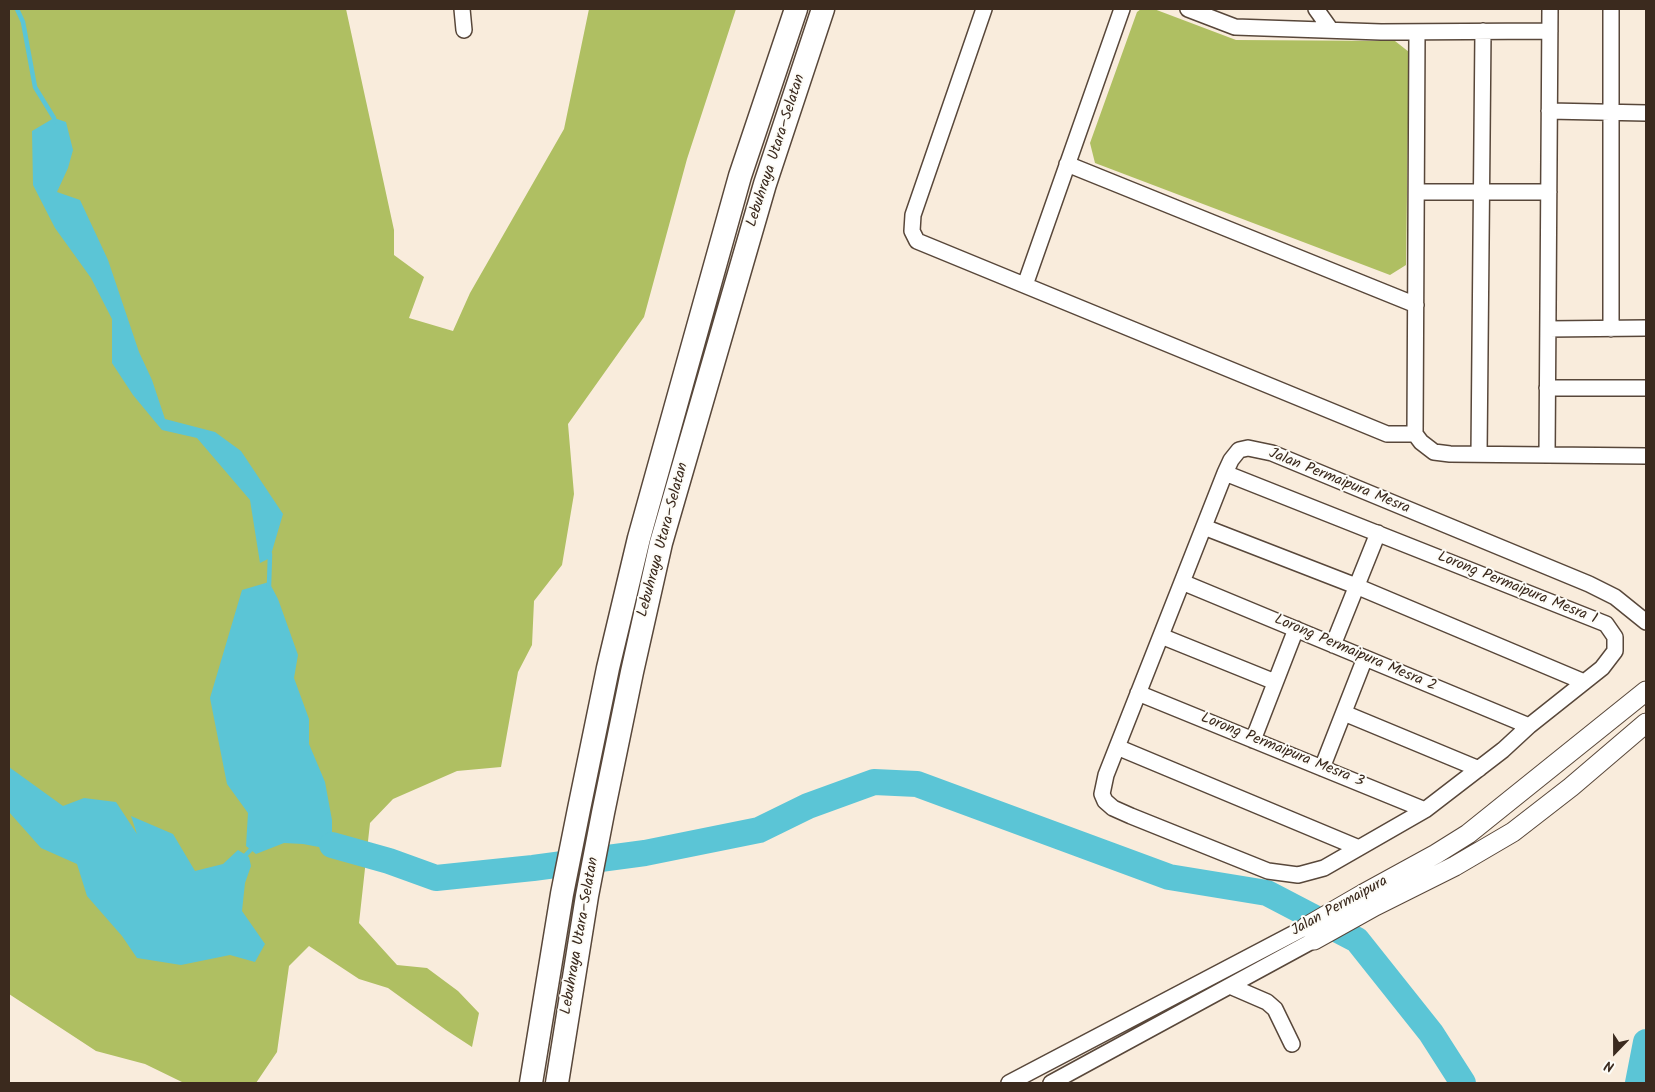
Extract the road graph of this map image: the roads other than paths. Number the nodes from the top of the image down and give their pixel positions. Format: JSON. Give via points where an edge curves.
{"nodes":[{"id":1,"x":462,"y":9,"type":"edge"},
{"id":2,"x":796,"y":9,"type":"edge"},
{"id":3,"x":822,"y":9,"type":"edge"},
{"id":4,"x":984,"y":9,"type":"edge"},
{"id":5,"x":1122,"y":9,"type":"edge"},
{"id":6,"x":1188,"y":9,"type":"edge"},
{"id":7,"x":1316,"y":9,"type":"edge"},
{"id":8,"x":1550,"y":9,"type":"edge"},
{"id":9,"x":1611,"y":9,"type":"edge"},
{"id":10,"x":464,"y":30,"type":"dead end"},
{"id":11,"x":1331,"y":30,"type":"junction"},
{"id":12,"x":1550,"y":31,"type":"junction"},
{"id":13,"x":1418,"y":32,"type":"junction"},
{"id":14,"x":1482,"y":32,"type":"junction"},
{"id":15,"x":1549,"y":112,"type":"junction"},
{"id":16,"x":1611,"y":113,"type":"junction"},
{"id":17,"x":1646,"y":113,"type":"edge"},
{"id":18,"x":1067,"y":164,"type":"junction"},
{"id":19,"x":1416,"y":192,"type":"junction"},
{"id":20,"x":1481,"y":192,"type":"junction"},
{"id":21,"x":1549,"y":192,"type":"junction"},
{"id":22,"x":1025,"y":285,"type":"junction"},
{"id":23,"x":1416,"y":305,"type":"junction"},
{"id":24,"x":1646,"y":328,"type":"edge"},
{"id":25,"x":1548,"y":329,"type":"junction"},
{"id":26,"x":1611,"y":329,"type":"junction"},
{"id":27,"x":1547,"y":388,"type":"junction"},
{"id":28,"x":1646,"y":388,"type":"edge"},
{"id":29,"x":1415,"y":434,"type":"junction"},
{"id":30,"x":1480,"y":454,"type":"junction"},
{"id":31,"x":1547,"y":455,"type":"junction"},
{"id":32,"x":1646,"y":456,"type":"edge"},
{"id":33,"x":1225,"y":473,"type":"junction"},
{"id":34,"x":1204,"y":527,"type":"junction"},
{"id":35,"x":1378,"y":533,"type":"junction"},
{"id":36,"x":1182,"y":582,"type":"junction"},
{"id":37,"x":1356,"y":586,"type":"junction"},
{"id":38,"x":1646,"y":622,"type":"edge"},
{"id":39,"x":1296,"y":629,"type":"junction"},
{"id":40,"x":1161,"y":636,"type":"junction"},
{"id":41,"x":1333,"y":645,"type":"junction"},
{"id":42,"x":1365,"y":658,"type":"junction"},
{"id":43,"x":1275,"y":682,"type":"junction"},
{"id":44,"x":1584,"y":682,"type":"junction"},
{"id":45,"x":1646,"y":691,"type":"edge"},
{"id":46,"x":1138,"y":693,"type":"junction"},
{"id":47,"x":1344,"y":713,"type":"junction"},
{"id":48,"x":1646,"y":723,"type":"edge"},
{"id":49,"x":1529,"y":726,"type":"junction"},
{"id":50,"x":1253,"y":740,"type":"junction"},
{"id":51,"x":1117,"y":747,"type":"junction"},
{"id":52,"x":1322,"y":768,"type":"junction"},
{"id":53,"x":1479,"y":769,"type":"junction"},
{"id":54,"x":1425,"y":810,"type":"junction"},
{"id":55,"x":1359,"y":848,"type":"junction"},
{"id":56,"x":1369,"y":900,"type":"junction"},
{"id":57,"x":1310,"y":934,"type":"junction"},
{"id":58,"x":1230,"y":986,"type":"junction"},
{"id":59,"x":1292,"y":1044,"type":"dead end"},
{"id":60,"x":531,"y":1083,"type":"edge"},
{"id":61,"x":557,"y":1083,"type":"edge"},
{"id":62,"x":1009,"y":1083,"type":"edge"},
{"id":63,"x":1051,"y":1083,"type":"edge"}],
"edges":[{"from":1,"to":10,"type":"street"},
{"from":2,"to":60,"type":"highway","name":"Lebuhraya Utara–Selatan","via":[[740,176],[639,538],[608,668],[562,894]]},
{"from":3,"to":61,"type":"highway","name":"Lebuhraya Utara–Selatan","via":[[765,184],[661,543],[587,896]]},
{"from":4,"to":22,"type":"street","via":[[913,215],[912,231],[917,241]]},
{"from":5,"to":18,"type":"street"},
{"from":6,"to":11,"type":"street","via":[[1235,27]]},
{"from":7,"to":11,"type":"street"},
{"from":8,"to":12,"type":"street"},
{"from":9,"to":16,"type":"street"},
{"from":11,"to":13,"type":"street"},
{"from":12,"to":14,"type":"street"},
{"from":12,"to":15,"type":"street"},
{"from":13,"to":14,"type":"street"},
{"from":13,"to":19,"type":"street"},
{"from":14,"to":20,"type":"street"},
{"from":15,"to":16,"type":"street"},
{"from":15,"to":21,"type":"street"},
{"from":16,"to":17,"type":"street"},
{"from":16,"to":26,"type":"street"},
{"from":18,"to":22,"type":"street"},
{"from":18,"to":23,"type":"street"},
{"from":19,"to":20,"type":"street"},
{"from":19,"to":23,"type":"street"},
{"from":20,"to":21,"type":"street"},
{"from":20,"to":30,"type":"street"},
{"from":21,"to":25,"type":"street"},
{"from":22,"to":29,"type":"street","via":[[1387,434]]},
{"from":23,"to":29,"type":"street"},
{"from":24,"to":26,"type":"street"},
{"from":25,"to":26,"type":"street"},
{"from":25,"to":27,"type":"street"},
{"from":27,"to":28,"type":"street"},
{"from":27,"to":31,"type":"street"},
{"from":29,"to":30,"type":"street","via":[[1434,452]]},
{"from":30,"to":31,"type":"street"},
{"from":31,"to":32,"type":"street"},
{"from":33,"to":34,"type":"street","name":"Jalan Permaipura Mesra"},
{"from":33,"to":35,"type":"street","name":"Lorong Permaipura Mesra 1"},
{"from":33,"to":38,"type":"street","name":"Jalan Permaipura Mesra","via":[[1239,450],[1248,448],[1272,453],[1589,584],[1615,597]]},
{"from":34,"to":36,"type":"street","name":"Jalan Permaipura Mesra"},
{"from":34,"to":37,"type":"street"},
{"from":35,"to":37,"type":"street"},
{"from":35,"to":44,"type":"street","name":"Lorong Permaipura Mesra 1","via":[[1606,624],[1615,636],[1614,651],[1602,668]]},
{"from":36,"to":39,"type":"street","name":"Lorong Permaipura Mesra 2"},
{"from":36,"to":40,"type":"street","name":"Jalan Permaipura Mesra"},
{"from":37,"to":41,"type":"street"},
{"from":37,"to":44,"type":"street"},
{"from":39,"to":41,"type":"street","name":"Lorong Permaipura Mesra 2"},
{"from":39,"to":43,"type":"street"},
{"from":40,"to":43,"type":"street"},
{"from":40,"to":46,"type":"street","name":"Jalan Permaipura Mesra"},
{"from":41,"to":42,"type":"street","name":"Lorong Permaipura Mesra 2"},
{"from":42,"to":47,"type":"street"},
{"from":42,"to":49,"type":"street","name":"Lorong Permaipura Mesra 2"},
{"from":43,"to":50,"type":"street"},
{"from":44,"to":49,"type":"street","name":"Lorong Permaipura Mesra 1"},
{"from":45,"to":56,"type":"main road","name":"Jalan Permaipura","via":[[1468,834]]},
{"from":46,"to":50,"type":"street","name":"Lorong Permaipura Mesra 3"},
{"from":46,"to":51,"type":"street","name":"Jalan Permaipura Mesra"},
{"from":47,"to":52,"type":"street"},
{"from":47,"to":53,"type":"street"},
{"from":48,"to":56,"type":"main road","name":"Jalan Permaipura","via":[[1572,787],[1513,832],[1455,866]]},
{"from":49,"to":53,"type":"street","name":"Lorong Permaipura Mesra 1"},
{"from":50,"to":52,"type":"street","name":"Lorong Permaipura Mesra 3"},
{"from":51,"to":55,"type":"street"},
{"from":51,"to":55,"type":"street","name":"Jalan Permaipura Mesra","via":[[1102,794],[1105,802],[1131,816],[1268,872],[1298,875],[1324,868]]},
{"from":52,"to":54,"type":"street","name":"Lorong Permaipura Mesra 3"},
{"from":53,"to":54,"type":"street","name":"Lorong Permaipura Mesra 1"},
{"from":54,"to":55,"type":"street","name":"Lorong Permaipura Mesra 1"},
{"from":56,"to":57,"type":"main road","name":"Jalan Permaipura"},
{"from":57,"to":58,"type":"street","name":"Jalan Permaipura"},
{"from":57,"to":62,"type":"street","name":"Jalan Permaipura"},
{"from":58,"to":59,"type":"street","via":[[1275,1009]]},
{"from":58,"to":63,"type":"street","name":"Jalan Permaipura"}]}
